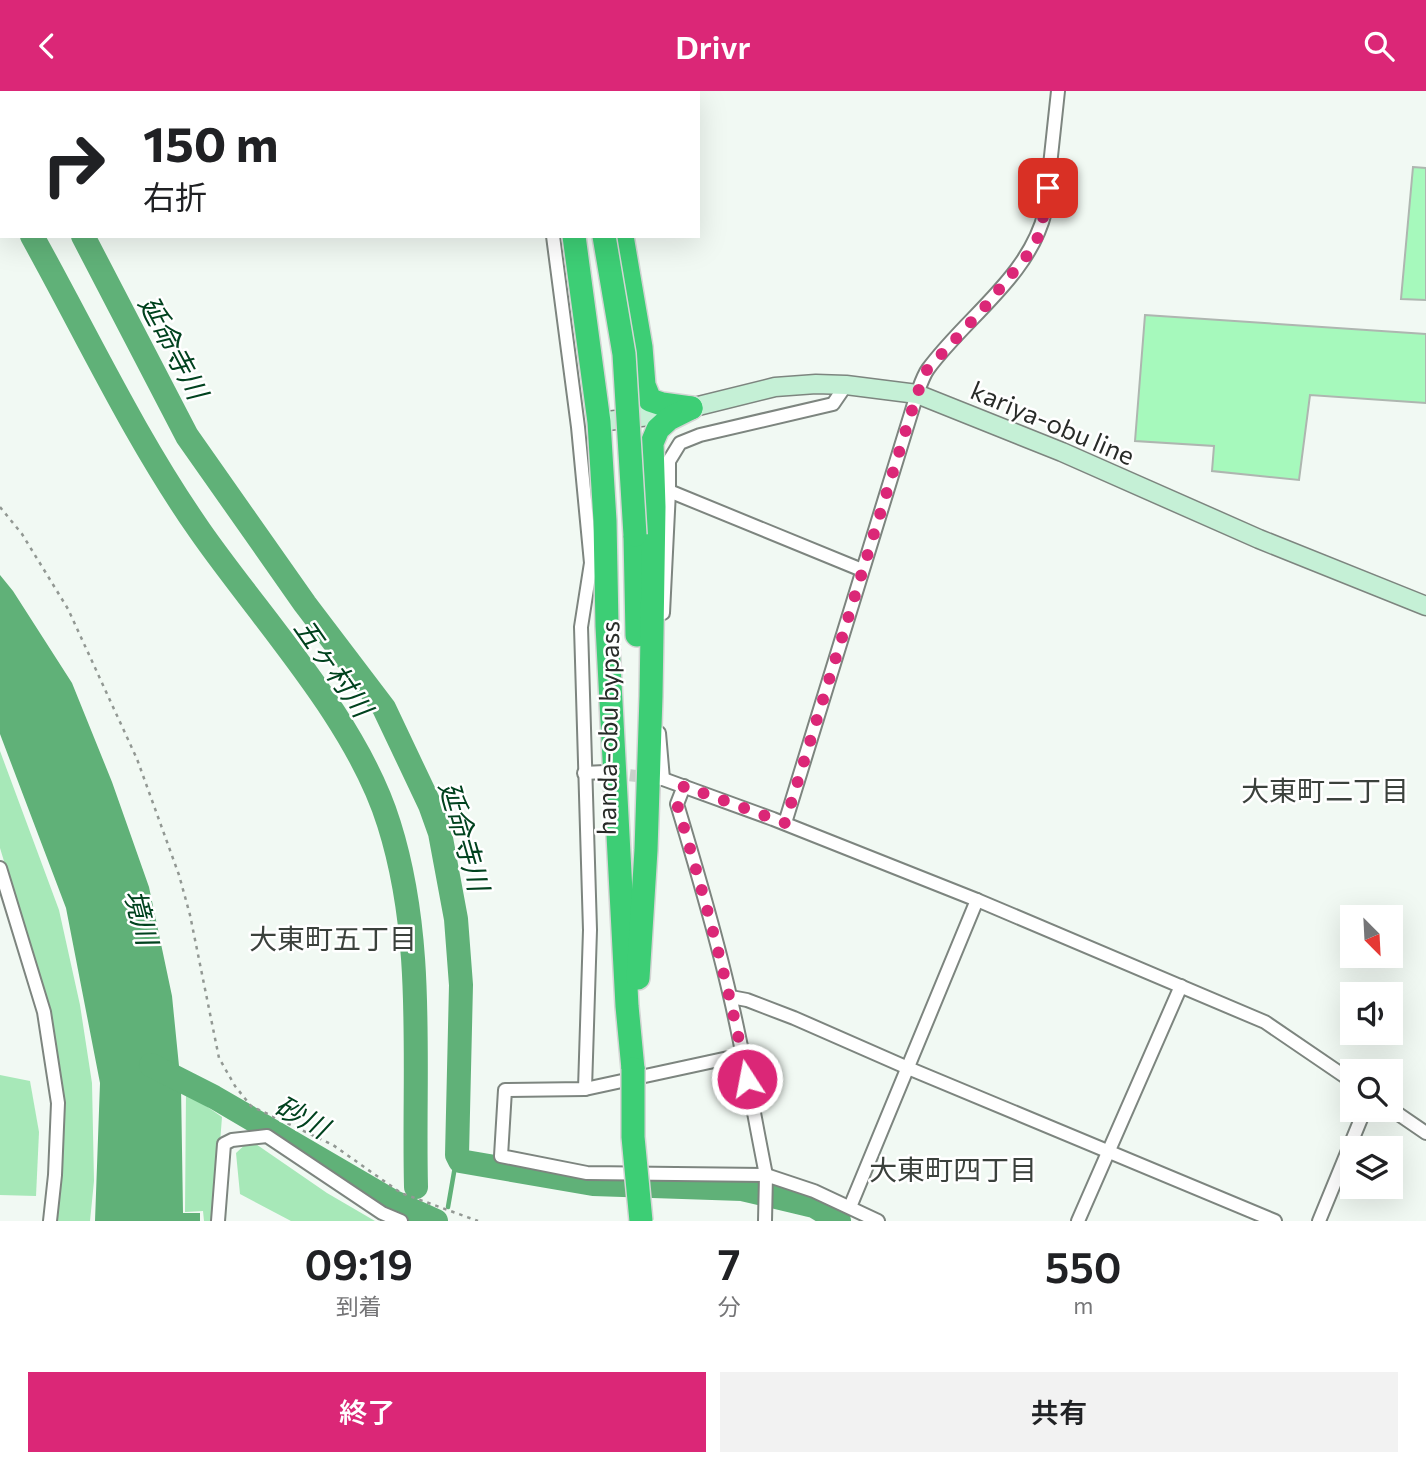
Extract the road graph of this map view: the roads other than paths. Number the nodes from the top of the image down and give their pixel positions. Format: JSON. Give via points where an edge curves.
{"nodes":[{"id":1,"x":1058,"y":91,"type":"edge"},
{"id":2,"x":553,"y":238,"type":"edge"},
{"id":3,"x":574,"y":238,"type":"edge"},
{"id":4,"x":604,"y":238,"type":"edge"},
{"id":5,"x":622,"y":238,"type":"edge"},
{"id":6,"x":846,"y":385,"type":"junction"},
{"id":7,"x":917,"y":394,"type":"junction"},
{"id":8,"x":691,"y":408,"type":"junction"},
{"id":9,"x":599,"y":422,"type":"junction"},
{"id":10,"x":670,"y":491,"type":"junction"},
{"id":11,"x":862,"y":571,"type":"junction"},
{"id":12,"x":1426,"y":607,"type":"edge"},
{"id":13,"x":605,"y":772,"type":"tunnel mouth"},
{"id":14,"x":584,"y":773,"type":"junction"},
{"id":15,"x":684,"y":786,"type":"junction"},
{"id":16,"x":785,"y":823,"type":"junction"},
{"id":17,"x":0,"y":868,"type":"edge"},
{"id":18,"x":977,"y":899,"type":"junction"},
{"id":19,"x":1181,"y":986,"type":"junction"},
{"id":20,"x":731,"y":997,"type":"junction"},
{"id":21,"x":742,"y":1055,"type":"junction"},
{"id":22,"x":908,"y":1068,"type":"junction"},
{"id":23,"x":633,"y":1069,"type":"junction"},
{"id":24,"x":1340,"y":1073,"type":"edge"},
{"id":25,"x":586,"y":1089,"type":"junction"},
{"id":26,"x":1403,"y":1117,"type":"edge"},
{"id":27,"x":1360,"y":1122,"type":"edge"},
{"id":28,"x":1426,"y":1133,"type":"edge"},
{"id":29,"x":1108,"y":1151,"type":"junction"},
{"id":30,"x":766,"y":1176,"type":"junction"},
{"id":31,"x":850,"y":1207,"type":"junction"},
{"id":32,"x":766,"y":1215,"type":"edge"},
{"id":33,"x":50,"y":1221,"type":"edge"},
{"id":34,"x":218,"y":1221,"type":"edge"},
{"id":35,"x":401,"y":1221,"type":"edge"},
{"id":36,"x":641,"y":1221,"type":"edge"},
{"id":37,"x":878,"y":1221,"type":"edge"},
{"id":38,"x":1078,"y":1221,"type":"edge"},
{"id":39,"x":1275,"y":1221,"type":"edge"},
{"id":40,"x":1319,"y":1221,"type":"edge"}],
"edges":[{"from":1,"to":7,"type":"street","via":[[1045,212],[1034,247],[927,370]]},
{"from":2,"to":14,"type":"street","via":[[591,563],[580,627]]},
{"from":3,"to":9,"type":"highway"},
{"from":4,"to":23,"type":"highway","name":"handa-obu bypass","bridge":true,"via":[[624,354],[635,535]]},
{"from":5,"to":8,"type":"highway","via":[[644,386],[650,400]]},
{"from":6,"to":7,"type":"main road","name":"kariya-obu line"},
{"from":6,"to":8,"type":"main road","name":"kariya-obu line","via":[[775,387]]},
{"from":6,"to":10,"type":"street","via":[[833,404],[680,443],[669,461]]},
{"from":7,"to":11,"type":"street"},
{"from":7,"to":12,"type":"main road","name":"kariya-obu line"},
{"from":8,"to":9,"type":"main road","name":"kariya-obu line"},
{"from":8,"to":23,"type":"highway","via":[[669,419],[652,443],[651,696]]},
{"from":9,"to":23,"type":"highway"},
{"from":10,"to":11,"type":"street"},
{"from":10,"to":15,"type":"street","via":[[658,715],[660,779]]},
{"from":11,"to":16,"type":"street"},
{"from":13,"to":14,"type":"street"},
{"from":14,"to":25,"type":"street","via":[[590,930]]},
{"from":15,"to":16,"type":"street"},
{"from":15,"to":20,"type":"street","via":[[677,804]]},
{"from":16,"to":18,"type":"street"},
{"from":17,"to":33,"type":"street","via":[[44,1012],[58,1103]]},
{"from":18,"to":19,"type":"street"},
{"from":18,"to":22,"type":"street"},
{"from":19,"to":24,"type":"street","via":[[1265,1022]]},
{"from":19,"to":29,"type":"street"},
{"from":20,"to":21,"type":"street"},
{"from":20,"to":22,"type":"street","via":[[794,1018]]},
{"from":21,"to":25,"type":"street"},
{"from":21,"to":30,"type":"street"},
{"from":22,"to":29,"type":"street"},
{"from":22,"to":31,"type":"street"},
{"from":23,"to":36,"type":"highway","name":"handa-obu bypass","bridge":true,"via":[[632,1128]]},
{"from":25,"to":30,"type":"street","via":[[505,1090],[501,1156],[587,1173]]},
{"from":26,"to":28,"type":"street"},
{"from":27,"to":40,"type":"street"},
{"from":29,"to":38,"type":"street"},
{"from":29,"to":39,"type":"street"},
{"from":30,"to":31,"type":"street"},
{"from":30,"to":32,"type":"street"},
{"from":31,"to":37,"type":"street"},
{"from":34,"to":35,"type":"street","via":[[225,1144],[267,1136]]}]}
